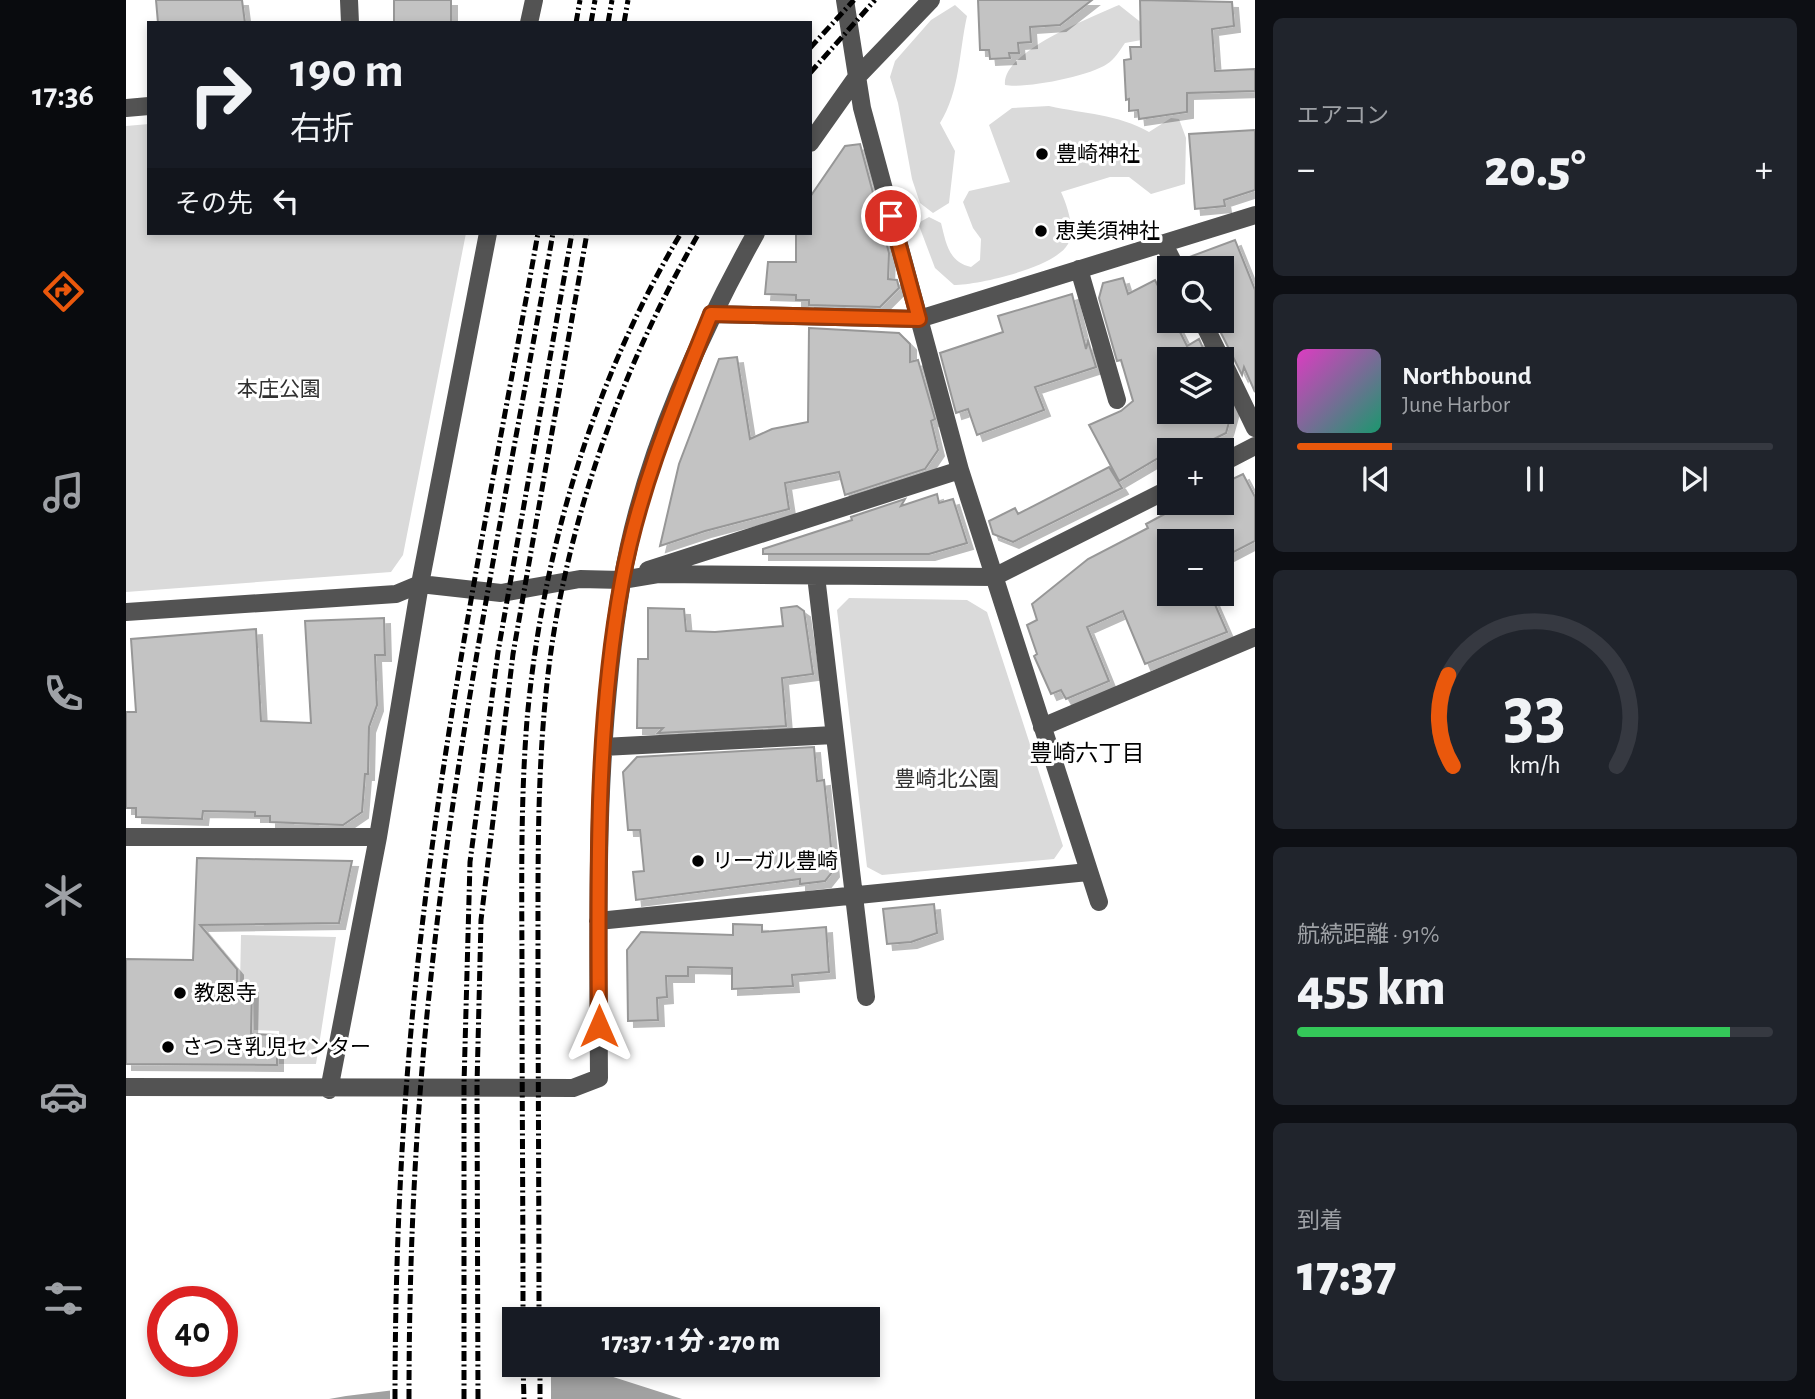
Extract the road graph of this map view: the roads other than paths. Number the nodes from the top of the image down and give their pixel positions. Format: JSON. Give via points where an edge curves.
{"nodes":[{"id":1,"x":349,"y":0,"type":"edge"},
{"id":2,"x":534,"y":0,"type":"edge"},
{"id":3,"x":845,"y":0,"type":"edge"},
{"id":4,"x":932,"y":0,"type":"edge"},
{"id":5,"x":350,"y":21,"type":"edge"},
{"id":6,"x":529,"y":21,"type":"edge"},
{"id":7,"x":856,"y":78,"type":"junction"},
{"id":8,"x":147,"y":106,"type":"edge"},
{"id":9,"x":126,"y":108,"type":"edge"},
{"id":10,"x":812,"y":140,"type":"edge"},
{"id":11,"x":1255,"y":215,"type":"edge"},
{"id":12,"x":488,"y":235,"type":"edge"},
{"id":13,"x":755,"y":235,"type":"edge"},
{"id":14,"x":1164,"y":244,"type":"junction"},
{"id":15,"x":1170,"y":256,"type":"edge"},
{"id":16,"x":1079,"y":269,"type":"junction"},
{"id":17,"x":711,"y":314,"type":"junction"},
{"id":18,"x":919,"y":319,"type":"junction"},
{"id":19,"x":1234,"y":385,"type":"edge"},
{"id":20,"x":1117,"y":400,"type":"dead end"},
{"id":21,"x":1255,"y":428,"type":"edge"},
{"id":22,"x":1255,"y":446,"type":"edge"},
{"id":23,"x":1234,"y":457,"type":"edge"},
{"id":24,"x":960,"y":470,"type":"junction"},
{"id":25,"x":1157,"y":495,"type":"edge"},
{"id":26,"x":816,"y":576,"type":"junction"},
{"id":27,"x":994,"y":577,"type":"junction"},
{"id":28,"x":622,"y":580,"type":"junction"},
{"id":29,"x":420,"y":584,"type":"junction"},
{"id":30,"x":126,"y":612,"type":"edge"},
{"id":31,"x":1255,"y":637,"type":"edge"},
{"id":32,"x":1042,"y":727,"type":"junction"},
{"id":33,"x":834,"y":735,"type":"junction"},
{"id":34,"x":603,"y":747,"type":"junction"},
{"id":35,"x":126,"y":837,"type":"edge"},
{"id":36,"x":378,"y":837,"type":"junction"},
{"id":37,"x":1088,"y":872,"type":"junction"},
{"id":38,"x":854,"y":896,"type":"junction"},
{"id":39,"x":1099,"y":902,"type":"dead end"},
{"id":40,"x":598,"y":921,"type":"junction"},
{"id":41,"x":866,"y":997,"type":"dead end"},
{"id":42,"x":126,"y":1087,"type":"edge"},
{"id":43,"x":329,"y":1090,"type":"junction"}],
"edges":[{"from":1,"to":5,"type":"street"},
{"from":2,"to":6,"type":"street"},
{"from":3,"to":7,"type":"street"},
{"from":4,"to":7,"type":"street"},
{"from":7,"to":10,"type":"street"},
{"from":7,"to":18,"type":"street"},
{"from":8,"to":9,"type":"street"},
{"from":11,"to":14,"type":"street"},
{"from":12,"to":29,"type":"street"},
{"from":13,"to":17,"type":"street"},
{"from":14,"to":15,"type":"street"},
{"from":14,"to":16,"type":"street"},
{"from":16,"to":18,"type":"street"},
{"from":16,"to":20,"type":"street"},
{"from":17,"to":18,"type":"street"},
{"from":17,"to":28,"type":"street","via":[[658,446]]},
{"from":18,"to":24,"type":"street"},
{"from":19,"to":21,"type":"street"},
{"from":22,"to":23,"type":"street"},
{"from":24,"to":27,"type":"street"},
{"from":24,"to":28,"type":"street","via":[[702,550]]},
{"from":25,"to":27,"type":"street"},
{"from":26,"to":27,"type":"street"},
{"from":26,"to":28,"type":"street","via":[[658,575]]},
{"from":26,"to":33,"type":"street"},
{"from":27,"to":32,"type":"street"},
{"from":28,"to":29,"type":"street","via":[[580,579],[501,593]]},
{"from":28,"to":34,"type":"street"},
{"from":29,"to":30,"type":"street","via":[[396,594]]},
{"from":29,"to":36,"type":"street"},
{"from":31,"to":32,"type":"street"},
{"from":32,"to":37,"type":"street"},
{"from":33,"to":34,"type":"street"},
{"from":33,"to":38,"type":"street"},
{"from":34,"to":40,"type":"street"},
{"from":35,"to":36,"type":"street"},
{"from":36,"to":43,"type":"street"},
{"from":37,"to":38,"type":"street"},
{"from":37,"to":39,"type":"street"},
{"from":38,"to":40,"type":"street"},
{"from":38,"to":41,"type":"street"},
{"from":40,"to":43,"type":"street","via":[[599,1078],[573,1088]]},
{"from":42,"to":43,"type":"street"}]}
